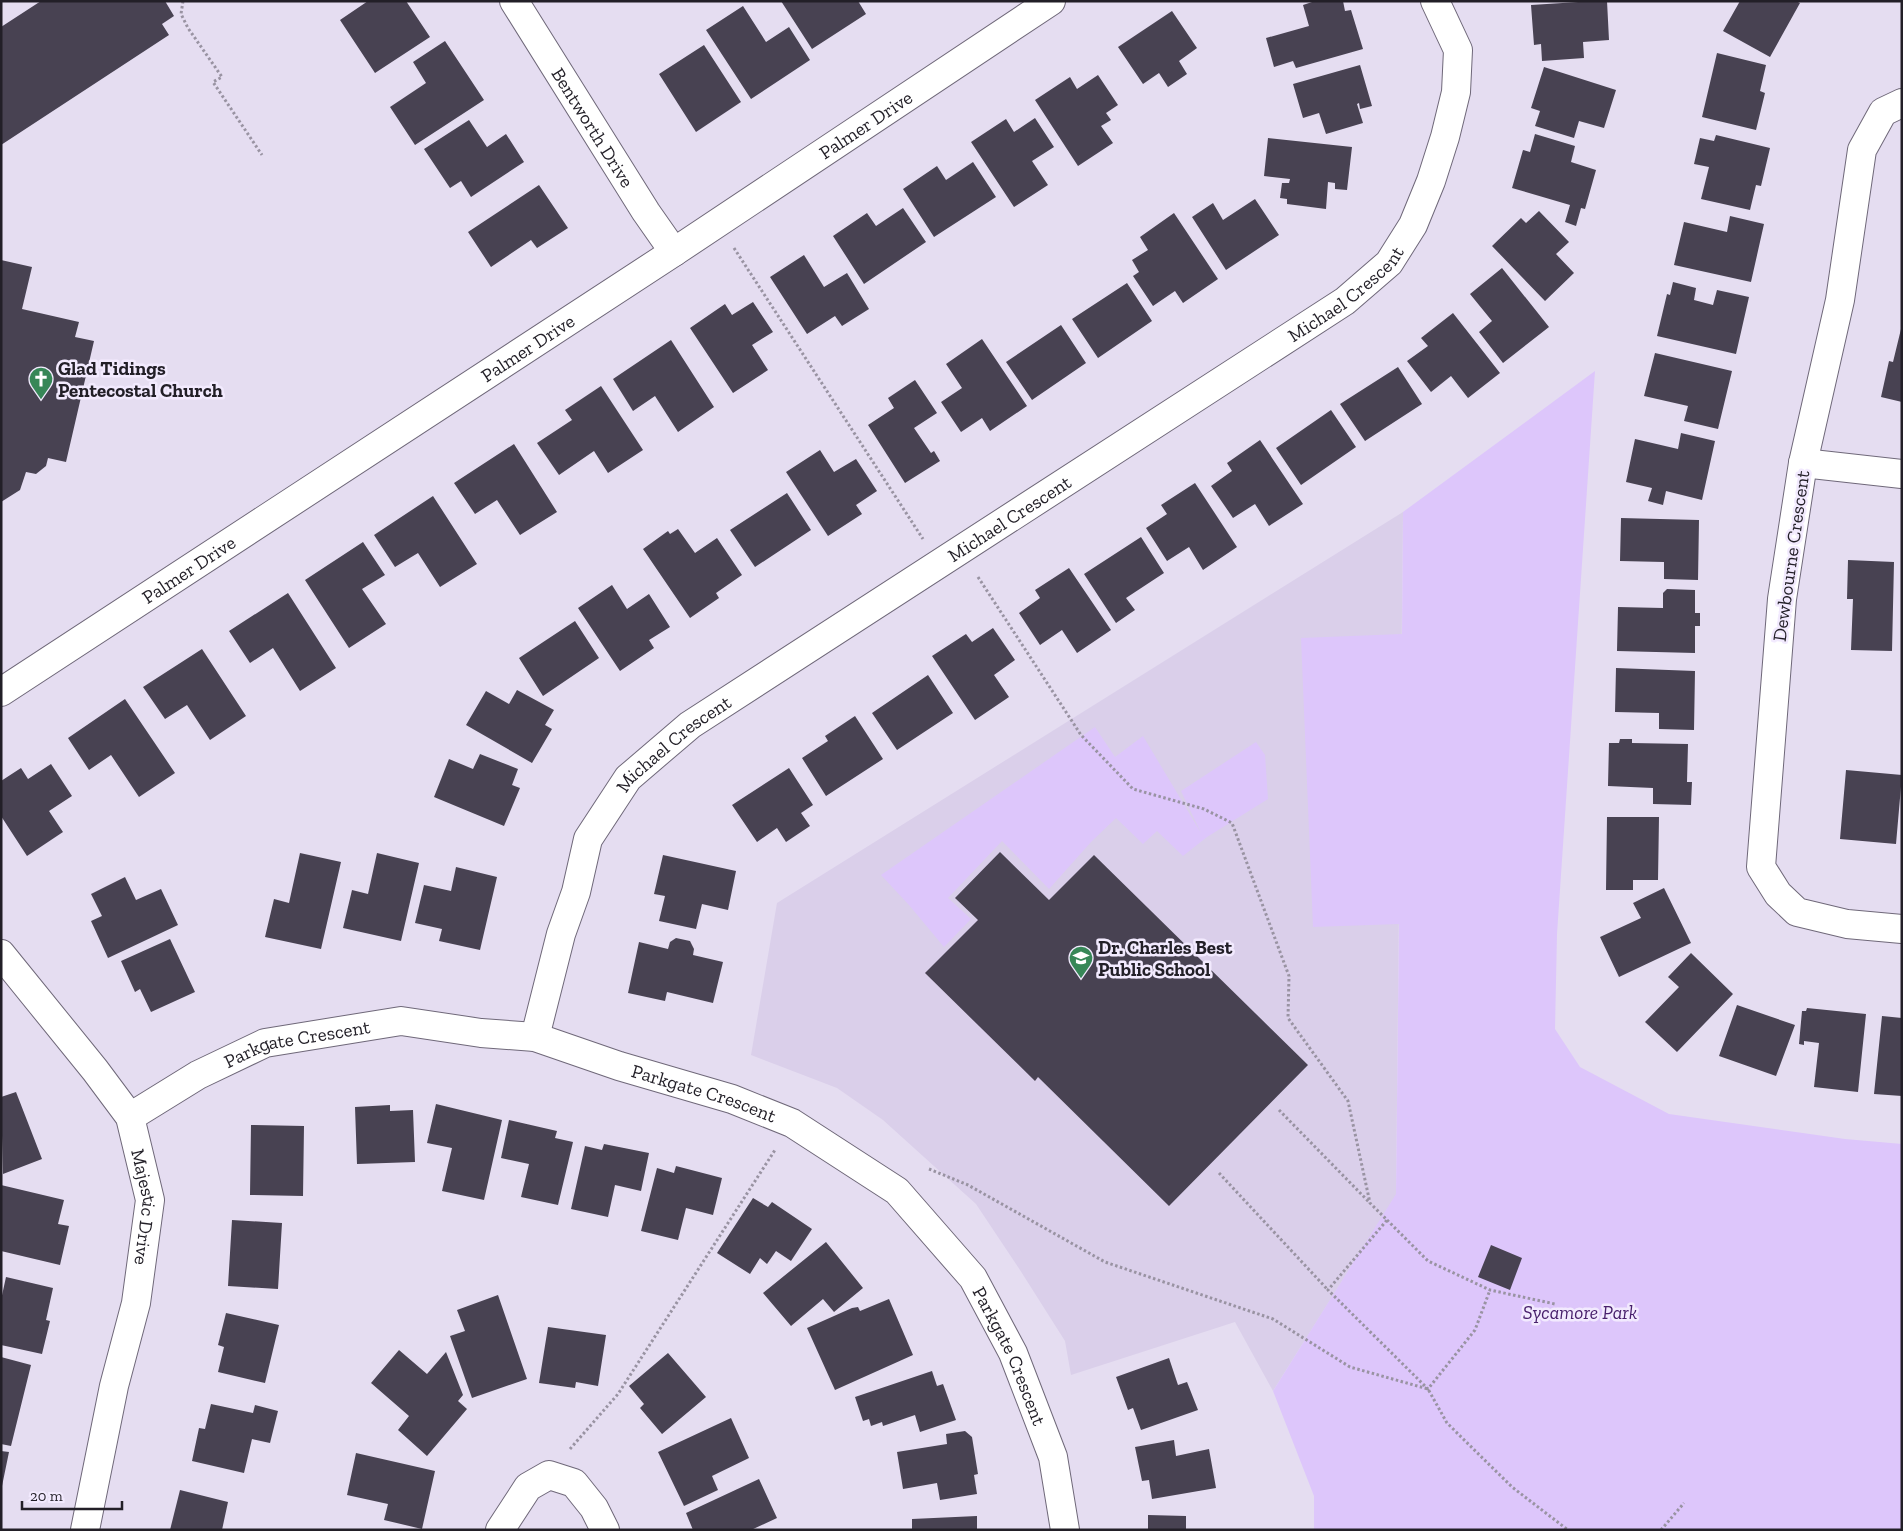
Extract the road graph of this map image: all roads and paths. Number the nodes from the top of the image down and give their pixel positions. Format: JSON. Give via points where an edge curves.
{"nodes":[{"id":1,"x":183,"y":1,"type":"edge"},
{"id":2,"x":514,"y":1,"type":"edge"},
{"id":3,"x":1051,"y":1,"type":"edge"},
{"id":4,"x":1434,"y":1,"type":"edge"},
{"id":5,"x":1902,"y":103,"type":"edge"},
{"id":6,"x":262,"y":155,"type":"dead end"},
{"id":7,"x":717,"y":223,"type":"junction"},
{"id":8,"x":674,"y":252,"type":"junction"},
{"id":9,"x":1803,"y":463,"type":"junction"},
{"id":10,"x":1902,"y":474,"type":"edge"},
{"id":11,"x":949,"y":556,"type":"junction"},
{"id":12,"x":1,"y":692,"type":"edge"},
{"id":13,"x":1902,"y":929,"type":"edge"},
{"id":14,"x":1,"y":954,"type":"edge"},
{"id":15,"x":535,"y":1036,"type":"junction"},
{"id":16,"x":1279,"y":1110,"type":"dead end"},
{"id":17,"x":130,"y":1117,"type":"junction"},
{"id":18,"x":792,"y":1123,"type":"junction"},
{"id":19,"x":929,"y":1169,"type":"dead end"},
{"id":20,"x":1219,"y":1173,"type":"dead end"},
{"id":21,"x":1370,"y":1203,"type":"junction"},
{"id":22,"x":1387,"y":1220,"type":"junction"},
{"id":23,"x":1328,"y":1290,"type":"junction"},
{"id":24,"x":1490,"y":1290,"type":"junction"},
{"id":25,"x":1555,"y":1304,"type":"dead end"},
{"id":26,"x":1428,"y":1389,"type":"junction"},
{"id":27,"x":549,"y":1474,"type":"junction"},
{"id":28,"x":1684,"y":1503,"type":"dead end"},
{"id":29,"x":85,"y":1530,"type":"edge"},
{"id":30,"x":500,"y":1530,"type":"edge"},
{"id":31,"x":604,"y":1530,"type":"edge"},
{"id":32,"x":1065,"y":1530,"type":"edge"},
{"id":33,"x":1568,"y":1530,"type":"edge"},
{"id":34,"x":1661,"y":1530,"type":"edge"}],
"edges":[{"from":1,"to":6,"type":"path","via":[[182,14],[188,28],[222,76],[213,82]]},
{"from":2,"to":8,"type":"street","name":"Bentworth Drive"},
{"from":3,"to":7,"type":"street","name":"Palmer Drive"},
{"from":4,"to":11,"type":"street","name":"Michael Crescent","via":[[1458,50],[1456,92],[1431,181],[1413,225],[1389,263],[1345,301]]},
{"from":5,"to":9,"type":"street","name":"Dewbourne Crescent","via":[[1883,112],[1862,150],[1840,300]]},
{"from":7,"to":8,"type":"street","name":"Palmer Drive"},
{"from":7,"to":11,"type":"path"},
{"from":8,"to":12,"type":"street","name":"Palmer Drive"},
{"from":9,"to":10,"type":"street"},
{"from":9,"to":13,"type":"street","name":"Dewbourne Crescent","via":[[1782,599],[1761,867],[1778,894],[1797,912],[1847,924]]},
{"from":11,"to":15,"type":"street","name":"Michael Crescent","via":[[690,725],[628,778],[588,839]]},
{"from":11,"to":21,"type":"path","via":[[1081,735],[1133,789],[1204,809],[1232,824],[1289,976],[1288,1018],[1348,1101]]},
{"from":14,"to":17,"type":"street","name":"Majestic Drive"},
{"from":15,"to":17,"type":"street","name":"Parkgate Crescent","via":[[481,1033],[401,1021],[265,1043],[198,1074]]},
{"from":15,"to":18,"type":"street","name":"Parkgate Crescent","via":[[618,1066],[732,1099]]},
{"from":16,"to":21,"type":"path"},
{"from":17,"to":29,"type":"street","name":"Majestic Drive","via":[[150,1200],[136,1303],[114,1386]]},
{"from":18,"to":27,"type":"path","via":[[618,1394]]},
{"from":18,"to":32,"type":"street","name":"Parkgate Crescent","via":[[896,1191],[973,1278],[1013,1353],[1053,1456]]},
{"from":19,"to":26,"type":"path","via":[[968,1186],[1105,1262],[1273,1319],[1350,1367]]},
{"from":20,"to":23,"type":"path"},
{"from":21,"to":22,"type":"path"},
{"from":22,"to":23,"type":"path"},
{"from":22,"to":24,"type":"path","via":[[1428,1261]]},
{"from":23,"to":26,"type":"path"},
{"from":24,"to":25,"type":"path"},
{"from":24,"to":26,"type":"path","via":[[1475,1330]]},
{"from":26,"to":33,"type":"path","via":[[1447,1423],[1512,1486]]},
{"from":27,"to":30,"type":"street","via":[[528,1487]]},
{"from":27,"to":31,"type":"street","via":[[574,1483],[594,1508]]},
{"from":28,"to":34,"type":"path"}]}
